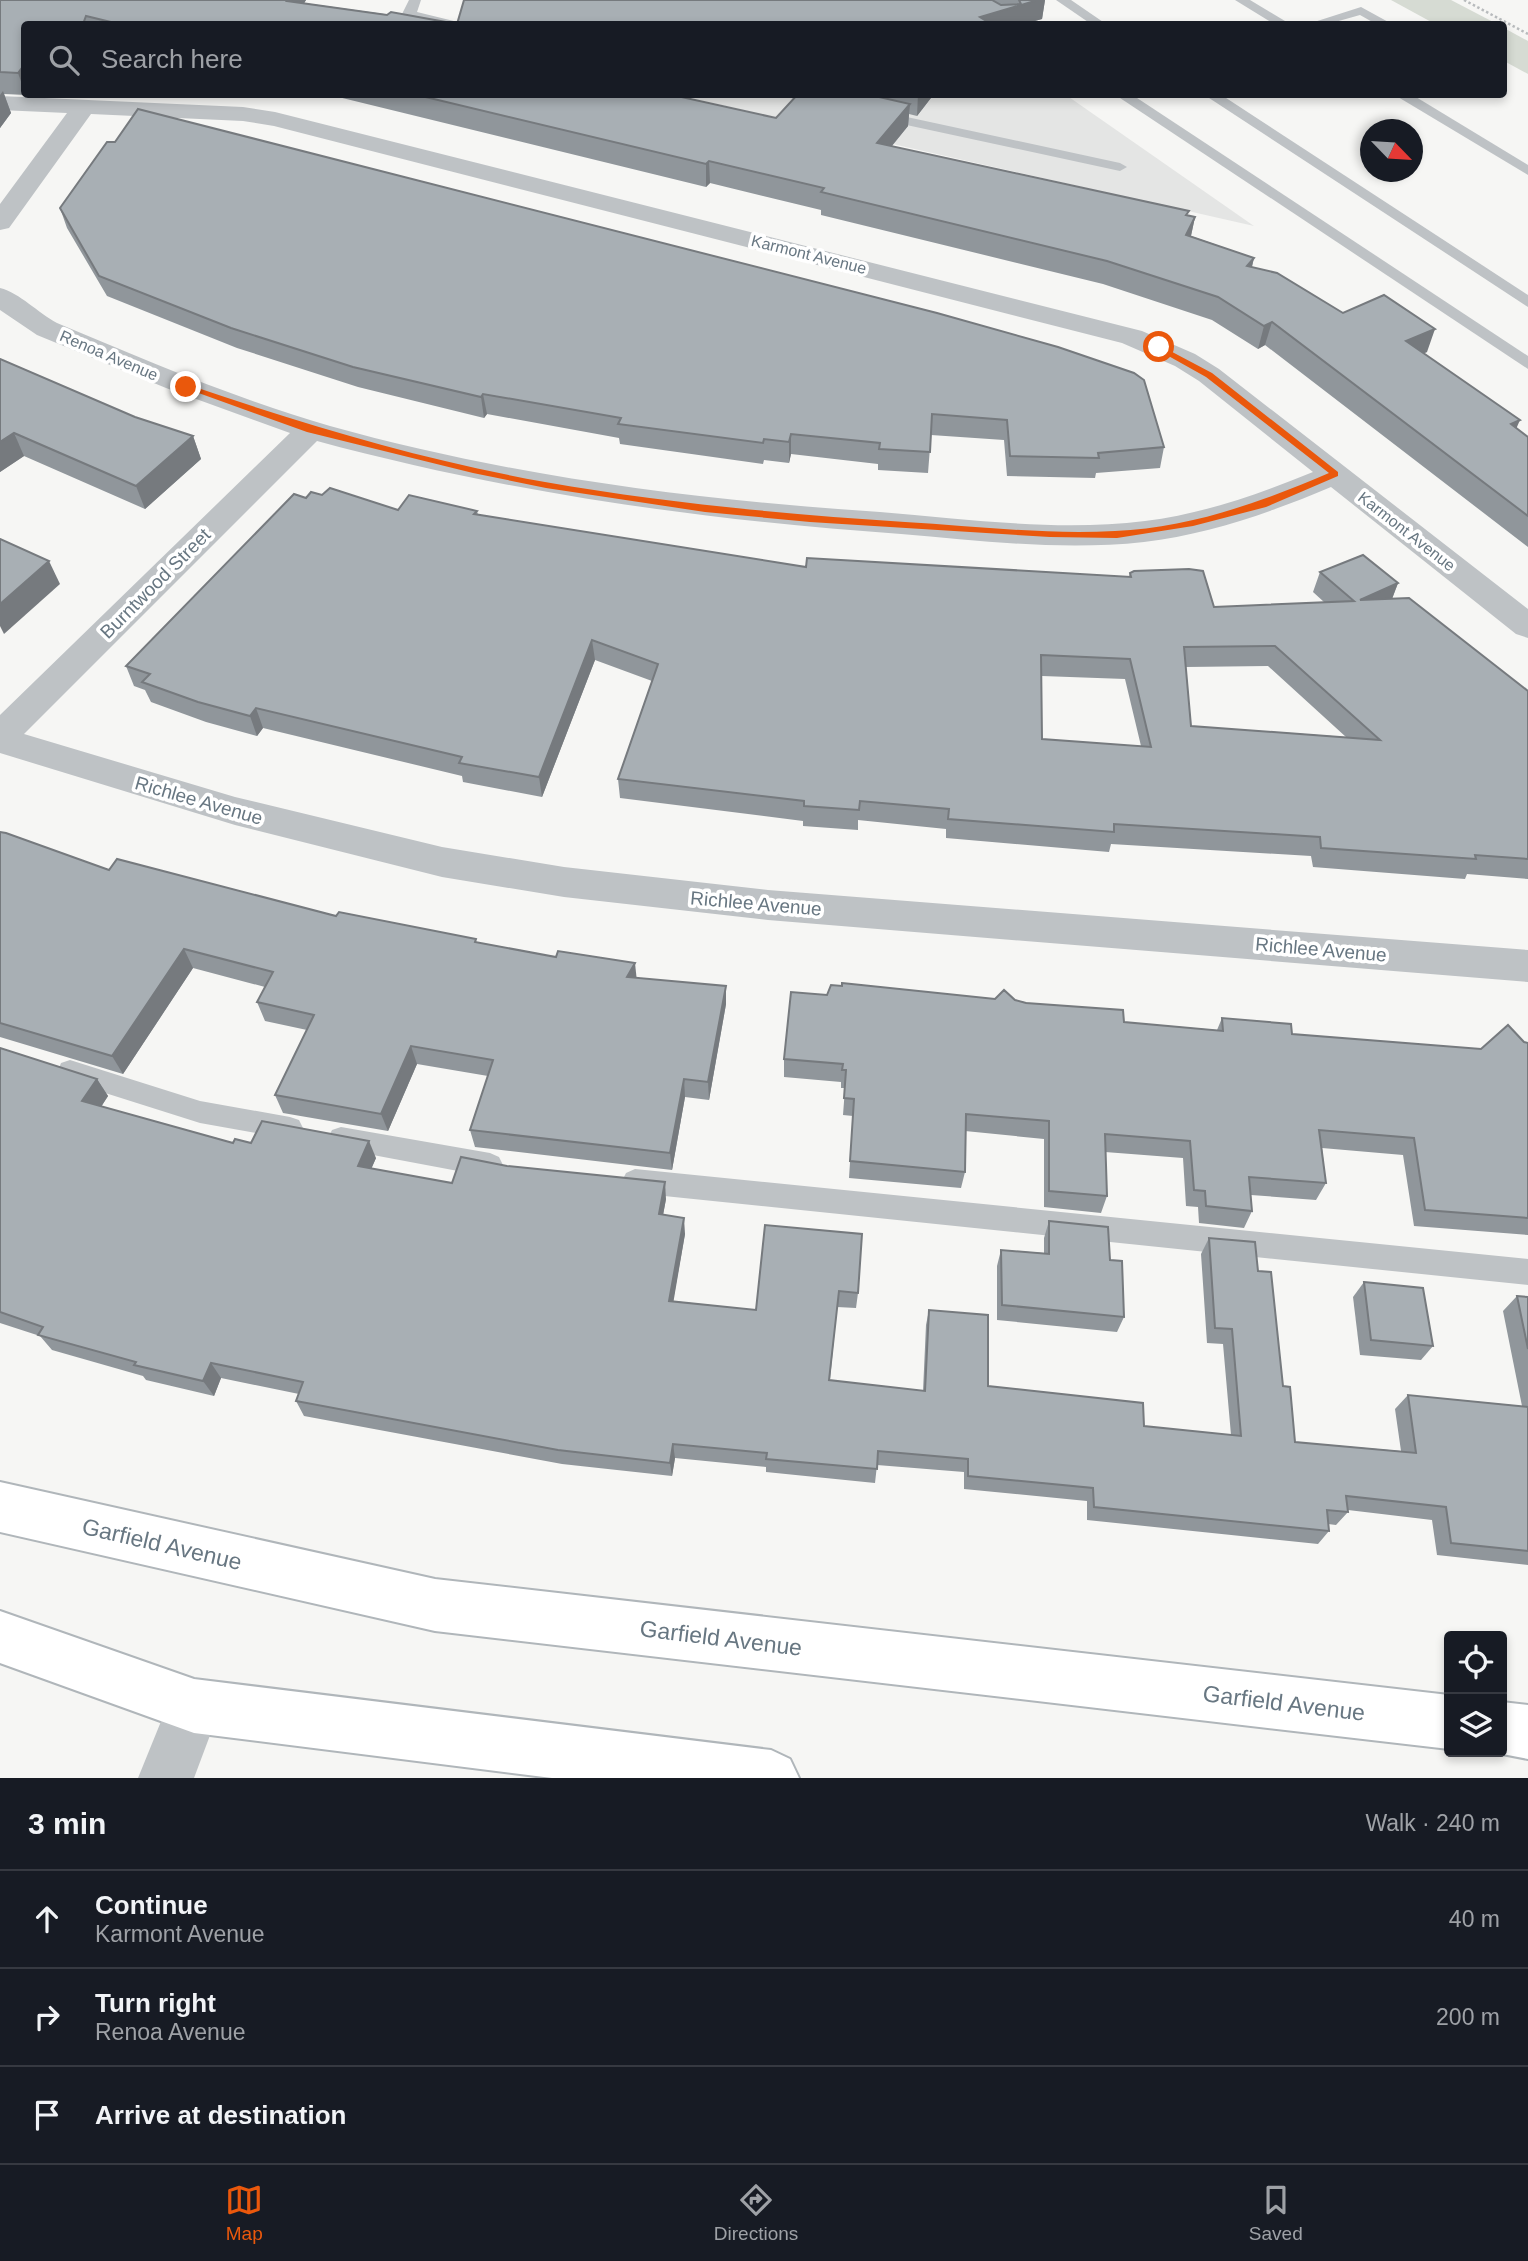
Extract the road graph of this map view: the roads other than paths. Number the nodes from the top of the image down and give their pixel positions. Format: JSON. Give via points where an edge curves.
{"nodes":[{"id":1,"x":415,"y":0,"type":"edge"},
{"id":2,"x":1062,"y":0,"type":"edge"},
{"id":3,"x":1241,"y":0,"type":"edge"},
{"id":4,"x":444,"y":21,"type":"edge"},
{"id":5,"x":1094,"y":21,"type":"edge"},
{"id":6,"x":1278,"y":21,"type":"edge"},
{"id":7,"x":1326,"y":21,"type":"edge"},
{"id":8,"x":1379,"y":21,"type":"edge"},
{"id":9,"x":801,"y":98,"type":"edge"},
{"id":10,"x":1127,"y":98,"type":"edge"},
{"id":11,"x":1216,"y":98,"type":"edge"},
{"id":12,"x":1407,"y":98,"type":"edge"},
{"id":13,"x":0,"y":103,"type":"edge"},
{"id":14,"x":85,"y":106,"type":"junction"},
{"id":15,"x":837,"y":106,"type":"edge"},
{"id":16,"x":864,"y":112,"type":"edge"},
{"id":17,"x":1120,"y":167,"type":"dead end"},
{"id":18,"x":1528,"y":171,"type":"edge"},
{"id":19,"x":0,"y":222,"type":"edge"},
{"id":20,"x":0,"y":296,"type":"edge"},
{"id":21,"x":1528,"y":302,"type":"edge"},
{"id":22,"x":1528,"y":364,"type":"edge"},
{"id":23,"x":311,"y":430,"type":"junction"},
{"id":24,"x":1335,"y":474,"type":"junction"},
{"id":25,"x":1528,"y":626,"type":"edge"},
{"id":26,"x":0,"y":738,"type":"edge"},
{"id":27,"x":1528,"y":966,"type":"edge"},
{"id":28,"x":40,"y":1062,"type":"edge"},
{"id":29,"x":512,"y":1168,"type":"edge"},
{"id":30,"x":609,"y":1179,"type":"edge"},
{"id":31,"x":1528,"y":1272,"type":"edge"},
{"id":32,"x":0,"y":1507,"type":"edge"},
{"id":33,"x":0,"y":1637,"type":"edge"},
{"id":34,"x":194,"y":1706,"type":"junction"},
{"id":35,"x":1444,"y":1722,"type":"edge"},
{"id":36,"x":1507,"y":1729,"type":"edge"},
{"id":37,"x":1528,"y":1732,"type":"edge"},
{"id":38,"x":166,"y":1778,"type":"edge"},
{"id":39,"x":771,"y":1778,"type":"edge"}],
"edges":[{"from":1,"to":4,"type":"lane","via":[[409,14]]},
{"from":2,"to":5,"type":"lane"},
{"from":3,"to":6,"type":"lane"},
{"from":7,"to":8,"type":"lane","via":[[1361,11]]},
{"from":9,"to":15,"type":"lane"},
{"from":10,"to":22,"type":"lane"},
{"from":11,"to":21,"type":"lane"},
{"from":12,"to":18,"type":"lane"},
{"from":13,"to":14,"type":"street","name":"Karmont Avenue"},
{"from":14,"to":19,"type":"street"},
{"from":14,"to":24,"type":"street","name":"Karmont Avenue","via":[[275,119],[1101,327],[1185,360]]},
{"from":16,"to":17,"type":"lane"},
{"from":20,"to":23,"type":"street","name":"Renoa Avenue","via":[[28,319],[59,334],[186,387]]},
{"from":23,"to":24,"type":"street","name":"Renoa Avenue","via":[[546,485],[705,509],[1050,534],[1117,534],[1193,523],[1263,505]]},
{"from":23,"to":26,"type":"street","name":"Burntwood Street"},
{"from":24,"to":25,"type":"street","name":"Karmont Avenue"},
{"from":26,"to":27,"type":"street","name":"Richlee Avenue","via":[[235,811],[442,862],[564,883],[768,905]]},
{"from":28,"to":29,"type":"lane","via":[[200,1112]]},
{"from":30,"to":31,"type":"lane"},
{"from":32,"to":35,"type":"main road","name":"Garfield Avenue","via":[[435,1605]]},
{"from":33,"to":34,"type":"main road"},
{"from":34,"to":38,"type":"street"},
{"from":34,"to":39,"type":"main road"},
{"from":36,"to":37,"type":"main road"}]}
